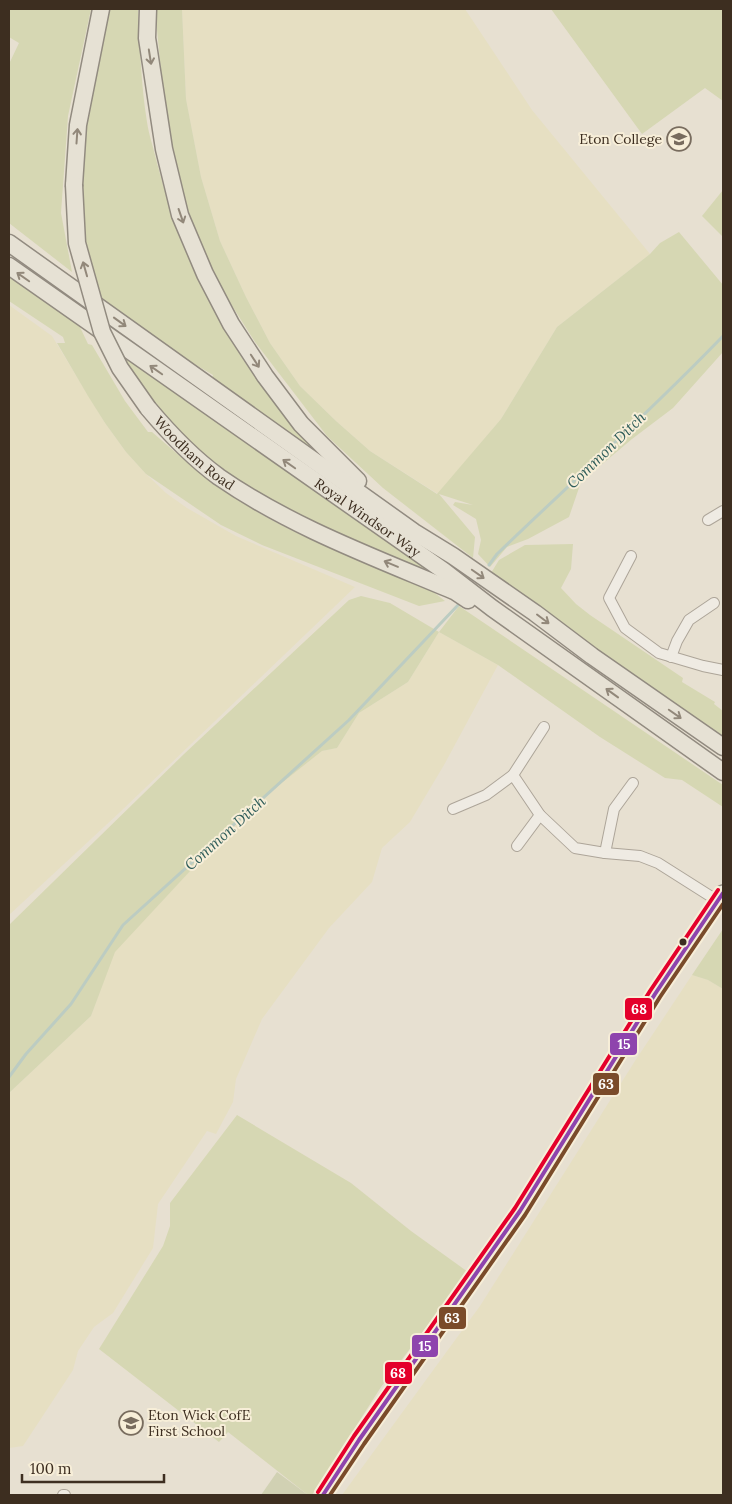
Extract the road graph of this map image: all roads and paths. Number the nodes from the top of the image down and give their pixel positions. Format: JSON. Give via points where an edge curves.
{"nodes":[{"id":1,"x":101,"y":9,"type":"edge"},
{"id":2,"x":148,"y":9,"type":"edge"},
{"id":3,"x":9,"y":243,"type":"edge"},
{"id":4,"x":9,"y":266,"type":"edge"},
{"id":5,"x":723,"y":511,"type":"edge"},
{"id":6,"x":708,"y":520,"type":"dead end"},
{"id":7,"x":414,"y":532,"type":"junction"},
{"id":8,"x":631,"y":556,"type":"dead end"},
{"id":9,"x":440,"y":577,"type":"junction"},
{"id":10,"x":714,"y":603,"type":"dead end"},
{"id":11,"x":671,"y":657,"type":"junction"},
{"id":12,"x":723,"y":670,"type":"edge"},
{"id":13,"x":544,"y":727,"type":"dead end"},
{"id":14,"x":723,"y":747,"type":"edge"},
{"id":15,"x":723,"y":772,"type":"edge"},
{"id":16,"x":513,"y":775,"type":"junction"},
{"id":17,"x":633,"y":783,"type":"dead end"},
{"id":18,"x":453,"y":809,"type":"dead end"},
{"id":19,"x":540,"y":815,"type":"junction"},
{"id":20,"x":517,"y":846,"type":"dead end"},
{"id":21,"x":605,"y":853,"type":"junction"},
{"id":22,"x":720,"y":897,"type":"edge"},
{"id":23,"x":323,"y":1495,"type":"edge"}],
"edges":[{"from":9,"to":1,"type":"main road","name":"Woodham Road","one_way":true,"bridge":true,"via":[[345,545],[256,501],[218,476],[182,445],[148,408],[120,368],[102,332],[77,243],[74,185],[78,125]]},
{"from":2,"to":7,"type":"main road","one_way":true,"via":[[147,38],[164,149],[180,215],[205,274],[231,324],[302,424],[344,468]]},
{"from":3,"to":7,"type":"main road","name":"Royal Windsor Way","one_way":true},
{"from":9,"to":4,"type":"main road","name":"Royal Windsor Way","one_way":true},
{"from":5,"to":6,"type":"street"},
{"from":7,"to":14,"type":"main road","name":"Royal Windsor Way","one_way":true,"via":[[453,556]]},
{"from":8,"to":11,"type":"street","via":[[609,598],[625,628],[659,653]]},
{"from":15,"to":9,"type":"main road","name":"Woodham Road","one_way":true,"via":[[491,610],[456,592]]},
{"from":10,"to":11,"type":"street","via":[[689,620]]},
{"from":11,"to":12,"type":"street"},
{"from":13,"to":16,"type":"street"},
{"from":16,"to":18,"type":"street","via":[[486,795]]},
{"from":16,"to":19,"type":"street"},
{"from":17,"to":21,"type":"street","via":[[614,809]]},
{"from":19,"to":20,"type":"street"},
{"from":19,"to":21,"type":"street","via":[[575,848]]},
{"from":21,"to":22,"type":"street","via":[[640,856]]},
{"from":22,"to":23,"type":"main road","via":[[659,988],[520,1211]]}]}
